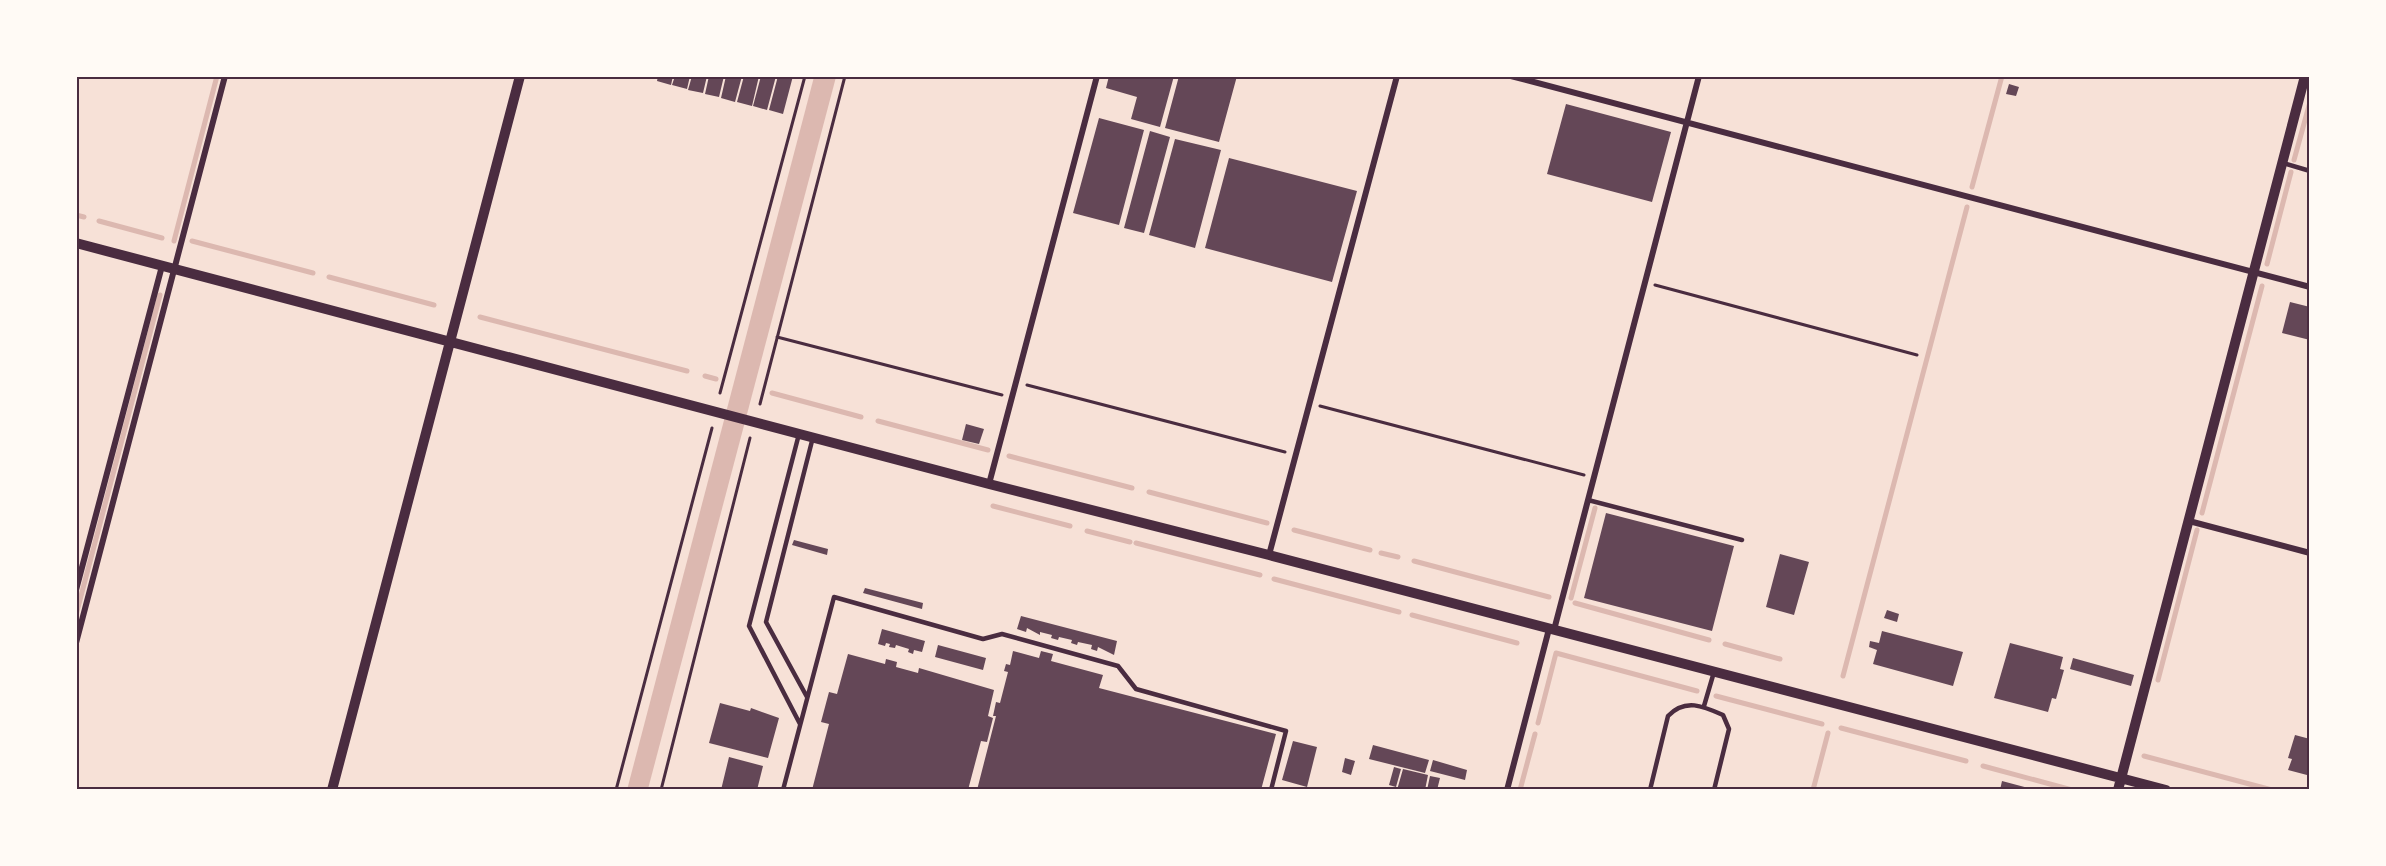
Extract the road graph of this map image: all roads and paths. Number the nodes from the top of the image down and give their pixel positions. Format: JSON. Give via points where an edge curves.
{"nodes":[{"id":1,"x":225,"y":76,"type":"edge"},
{"id":2,"x":520,"y":76,"type":"edge"},
{"id":3,"x":805,"y":76,"type":"edge"},
{"id":4,"x":845,"y":76,"type":"edge"},
{"id":5,"x":1097,"y":76,"type":"edge"},
{"id":6,"x":1397,"y":76,"type":"edge"},
{"id":7,"x":1511,"y":76,"type":"edge"},
{"id":8,"x":1699,"y":76,"type":"edge"},
{"id":9,"x":2305,"y":76,"type":"edge"},
{"id":10,"x":1687,"y":123,"type":"junction"},
{"id":11,"x":2283,"y":163,"type":"junction"},
{"id":12,"x":2310,"y":171,"type":"edge"},
{"id":13,"x":76,"y":243,"type":"edge"},
{"id":14,"x":162,"y":266,"type":"junction"},
{"id":15,"x":174,"y":269,"type":"junction"},
{"id":16,"x":2254,"y":273,"type":"junction"},
{"id":17,"x":1645,"y":282,"type":"junction"},
{"id":18,"x":2310,"y":287,"type":"edge"},
{"id":19,"x":777,"y":337,"type":"junction"},
{"id":20,"x":450,"y":342,"type":"junction"},
{"id":21,"x":1917,"y":355,"type":"dead end"},
{"id":22,"x":1016,"y":383,"type":"junction"},
{"id":23,"x":720,"y":393,"type":"dead end"},
{"id":24,"x":1012,"y":397,"type":"junction"},
{"id":25,"x":1310,"y":403,"type":"junction"},
{"id":26,"x":760,"y":404,"type":"dead end"},
{"id":27,"x":712,"y":428,"type":"dead end"},
{"id":28,"x":799,"y":434,"type":"junction"},
{"id":29,"x":813,"y":437,"type":"junction"},
{"id":30,"x":750,"y":438,"type":"dead end"},
{"id":31,"x":1296,"y":455,"type":"junction"},
{"id":32,"x":1594,"y":478,"type":"junction"},
{"id":33,"x":989,"y":484,"type":"junction"},
{"id":34,"x":1588,"y":500,"type":"junction"},
{"id":35,"x":2189,"y":521,"type":"junction"},
{"id":36,"x":1742,"y":540,"type":"dead end"},
{"id":37,"x":2310,"y":553,"type":"edge"},
{"id":38,"x":1269,"y":555,"type":"junction"},
{"id":39,"x":76,"y":590,"type":"edge"},
{"id":40,"x":1552,"y":630,"type":"junction"},
{"id":41,"x":76,"y":643,"type":"edge"},
{"id":42,"x":1714,"y":672,"type":"junction"},
{"id":43,"x":807,"y":697,"type":"junction"},
{"id":44,"x":1704,"y":706,"type":"junction"},
{"id":45,"x":800,"y":724,"type":"junction"},
{"id":46,"x":2121,"y":778,"type":"junction"},
{"id":47,"x":332,"y":789,"type":"edge"},
{"id":48,"x":616,"y":789,"type":"edge"},
{"id":49,"x":661,"y":789,"type":"edge"},
{"id":50,"x":783,"y":789,"type":"edge"},
{"id":51,"x":1271,"y":789,"type":"edge"},
{"id":52,"x":1506,"y":789,"type":"edge"},
{"id":53,"x":1650,"y":789,"type":"edge"},
{"id":54,"x":1714,"y":789,"type":"edge"},
{"id":55,"x":2118,"y":789,"type":"edge"},
{"id":56,"x":2166,"y":789,"type":"edge"}],
"edges":[{"from":1,"to":15,"type":"street"},
{"from":2,"to":20,"type":"street"},
{"from":3,"to":23,"type":"path"},
{"from":4,"to":19,"type":"path"},
{"from":5,"to":22,"type":"street"},
{"from":6,"to":25,"type":"street"},
{"from":7,"to":10,"type":"street"},
{"from":8,"to":10,"type":"street"},
{"from":9,"to":11,"type":"street"},
{"from":10,"to":16,"type":"street"},
{"from":10,"to":17,"type":"street"},
{"from":11,"to":12,"type":"lane"},
{"from":11,"to":16,"type":"street"},
{"from":13,"to":14,"type":"street"},
{"from":14,"to":15,"type":"street"},
{"from":14,"to":39,"type":"street"},
{"from":15,"to":20,"type":"street"},
{"from":15,"to":41,"type":"street"},
{"from":16,"to":18,"type":"street"},
{"from":16,"to":35,"type":"street"},
{"from":17,"to":21,"type":"path"},
{"from":17,"to":32,"type":"street"},
{"from":19,"to":24,"type":"path"},
{"from":19,"to":26,"type":"path"},
{"from":20,"to":28,"type":"street"},
{"from":20,"to":47,"type":"street"},
{"from":22,"to":24,"type":"street"},
{"from":22,"to":31,"type":"path"},
{"from":24,"to":33,"type":"street"},
{"from":25,"to":31,"type":"street"},
{"from":25,"to":32,"type":"path"},
{"from":27,"to":48,"type":"path"},
{"from":28,"to":29,"type":"street"},
{"from":28,"to":45,"type":"lane","via":[[748,626]]},
{"from":29,"to":33,"type":"street"},
{"from":29,"to":43,"type":"lane","via":[[766,622]]},
{"from":30,"to":49,"type":"path"},
{"from":31,"to":38,"type":"street"},
{"from":32,"to":34,"type":"street"},
{"from":33,"to":38,"type":"street"},
{"from":34,"to":36,"type":"lane"},
{"from":34,"to":40,"type":"street"},
{"from":35,"to":37,"type":"street"},
{"from":35,"to":46,"type":"street"},
{"from":38,"to":40,"type":"street"},
{"from":40,"to":42,"type":"street"},
{"from":40,"to":52,"type":"street"},
{"from":42,"to":44,"type":"lane"},
{"from":42,"to":46,"type":"street"},
{"from":43,"to":45,"type":"lane"},
{"from":43,"to":51,"type":"lane","via":[[834,597],[983,639],[1002,634],[1118,666],[1136,689],[1286,731]]},
{"from":44,"to":53,"type":"lane","via":[[1676,707],[1668,716]]},
{"from":44,"to":54,"type":"lane","via":[[1723,715],[1729,729]]},
{"from":45,"to":50,"type":"lane"},
{"from":46,"to":55,"type":"street"},
{"from":46,"to":56,"type":"street"}]}
